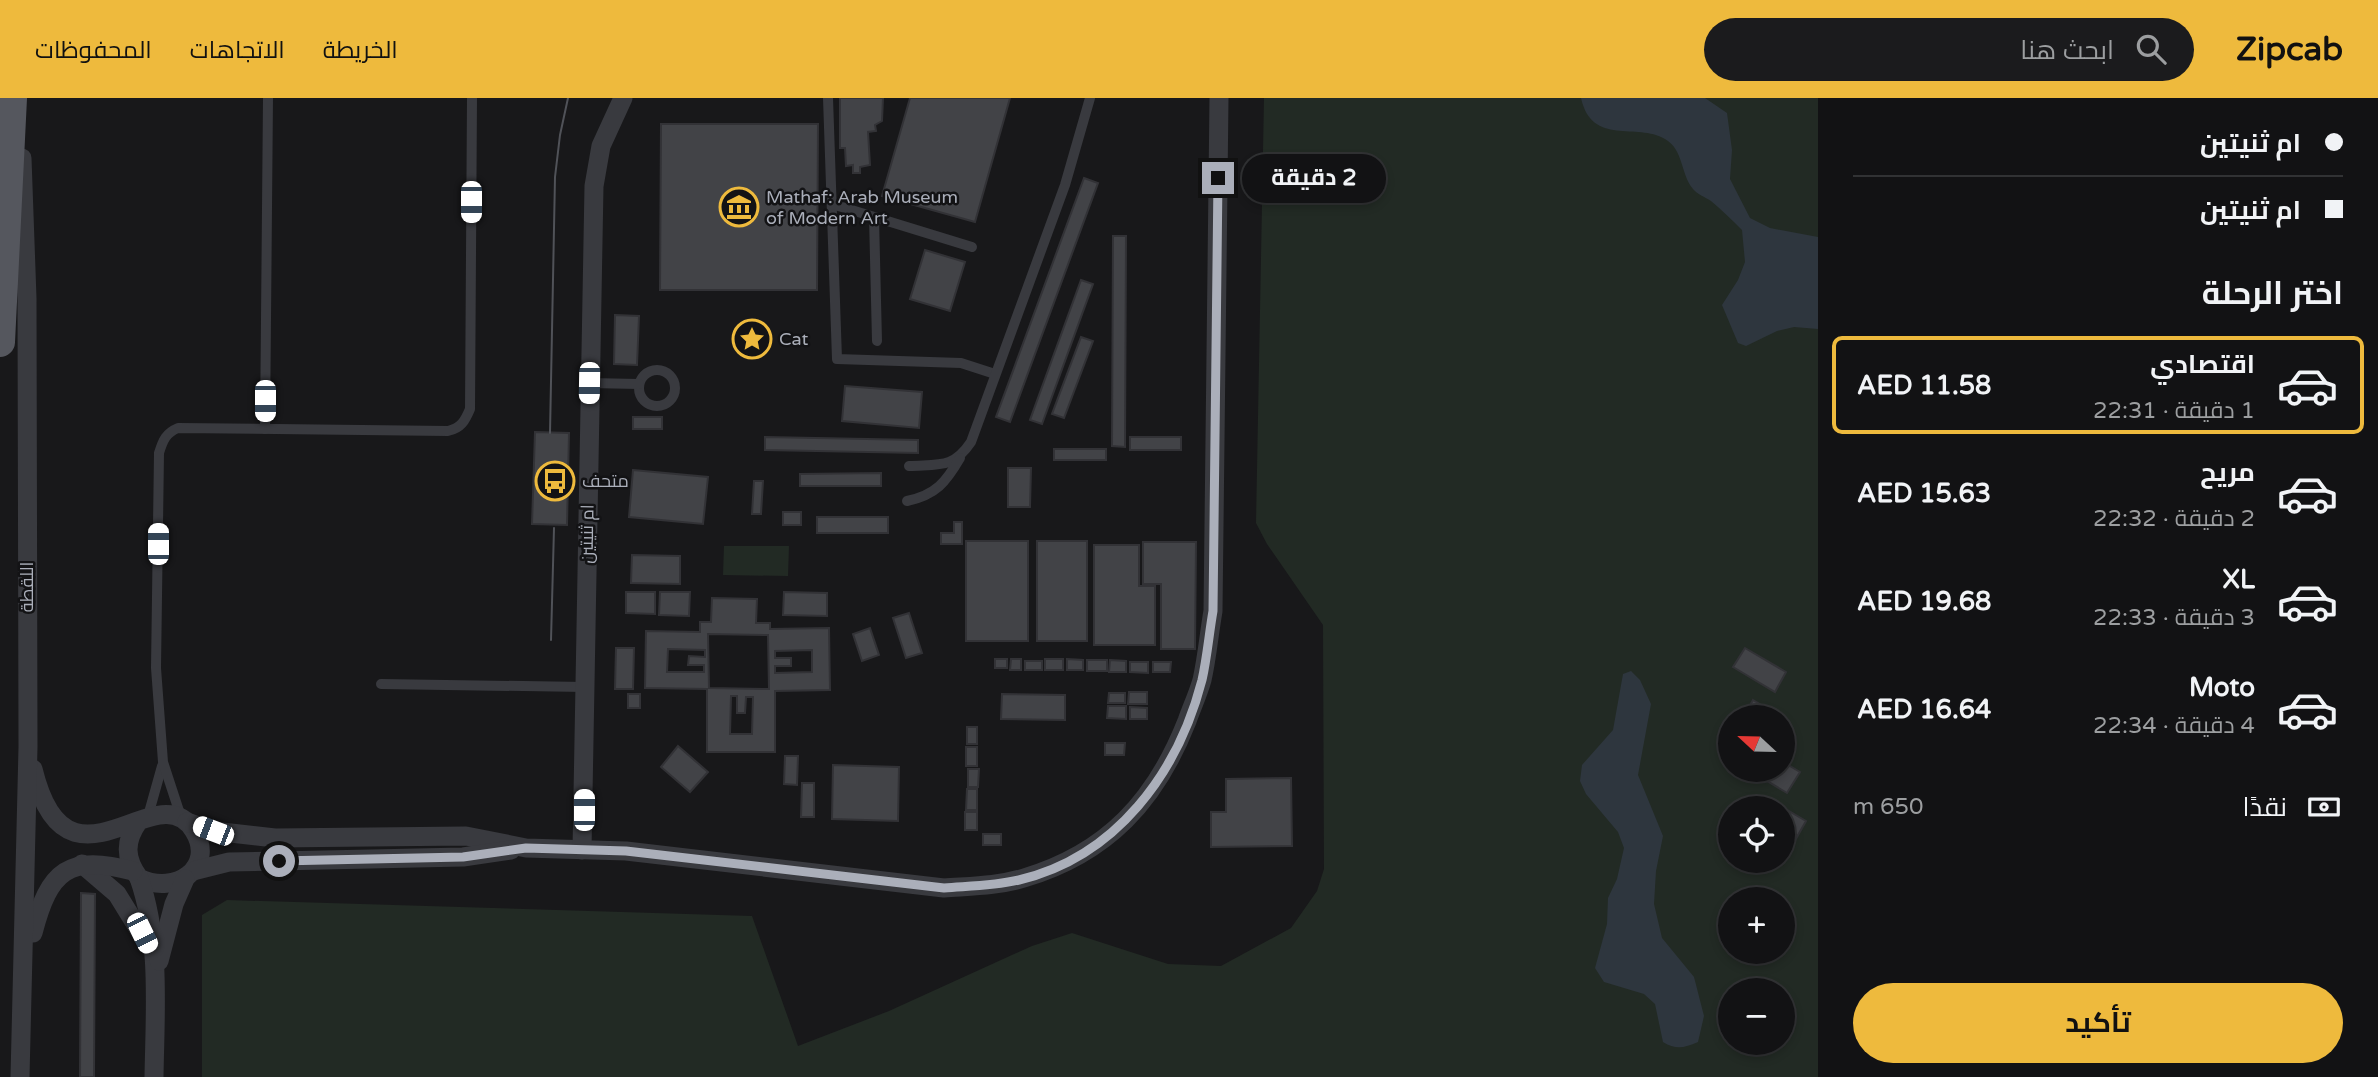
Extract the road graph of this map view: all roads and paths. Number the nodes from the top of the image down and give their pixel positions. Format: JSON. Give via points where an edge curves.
{"nodes":[{"id":1,"x":12,"y":98,"type":"edge"},
{"id":2,"x":19,"y":98,"type":"edge"},
{"id":3,"x":268,"y":98,"type":"edge"},
{"id":4,"x":472,"y":98,"type":"edge"},
{"id":5,"x":610,"y":98,"type":"edge"},
{"id":6,"x":623,"y":98,"type":"edge"},
{"id":7,"x":828,"y":98,"type":"edge"},
{"id":8,"x":1090,"y":98,"type":"edge"},
{"id":9,"x":1219,"y":98,"type":"edge"},
{"id":10,"x":608,"y":127,"type":"junction"},
{"id":11,"x":832,"y":204,"type":"junction"},
{"id":12,"x":874,"y":217,"type":"junction"},
{"id":13,"x":972,"y":247,"type":"dead end"},
{"id":14,"x":877,"y":341,"type":"dead end"},
{"id":15,"x":0,"y":342,"type":"edge"},
{"id":16,"x":995,"y":374,"type":"junction"},
{"id":17,"x":589,"y":383,"type":"junction"},
{"id":18,"x":639,"y":384,"type":"dead end"},
{"id":19,"x":265,"y":429,"type":"junction"},
{"id":20,"x":960,"y":458,"type":"junction"},
{"id":21,"x":909,"y":466,"type":"dead end"},
{"id":22,"x":907,"y":501,"type":"dead end"},
{"id":23,"x":381,"y":684,"type":"dead end"},
{"id":24,"x":585,"y":687,"type":"junction"},
{"id":25,"x":27,"y":747,"type":"junction"},
{"id":26,"x":163,"y":762,"type":"junction"},
{"id":27,"x":143,"y":819,"type":"junction"},
{"id":28,"x":184,"y":819,"type":"junction"},
{"id":29,"x":404,"y":835,"type":"junction"},
{"id":30,"x":351,"y":836,"type":"junction"},
{"id":31,"x":431,"y":837,"type":"junction"},
{"id":32,"x":526,"y":848,"type":"junction"},
{"id":33,"x":582,"y":850,"type":"junction"},
{"id":34,"x":429,"y":857,"type":"junction"},
{"id":35,"x":353,"y":859,"type":"junction"},
{"id":36,"x":399,"y":859,"type":"junction"},
{"id":37,"x":82,"y":864,"type":"junction"},
{"id":38,"x":136,"y":874,"type":"junction"},
{"id":39,"x":189,"y":875,"type":"junction"},
{"id":40,"x":25,"y":964,"type":"junction"},
{"id":41,"x":155,"y":967,"type":"junction"},
{"id":42,"x":20,"y":1077,"type":"edge"},
{"id":43,"x":153,"y":1077,"type":"edge"}],
"edges":[{"from":1,"to":15,"type":"main road"},
{"from":2,"to":25,"type":"street","name":"اللقطة","via":[[27,298]]},
{"from":3,"to":19,"type":"lane"},
{"from":4,"to":19,"type":"lane","via":[[470,409],[466,419],[448,431]]},
{"from":5,"to":10,"type":"lane"},
{"from":6,"to":10,"type":"street","name":"ام ثنيتين"},
{"from":7,"to":11,"type":"lane"},
{"from":8,"to":16,"type":"lane","via":[[1065,185]]},
{"from":9,"to":33,"type":"street","via":[[1213,611],[1202,681],[1173,757],[1153,791],[1118,827],[1062,866],[993,885],[944,888]]},
{"from":10,"to":17,"type":"street","name":"ام ثنيتين","via":[[594,186]]},
{"from":11,"to":12,"type":"lane"},
{"from":11,"to":16,"type":"lane","via":[[837,359],[961,363]]},
{"from":12,"to":13,"type":"lane"},
{"from":12,"to":14,"type":"lane"},
{"from":16,"to":20,"type":"lane","via":[[971,442]]},
{"from":17,"to":18,"type":"lane"},
{"from":17,"to":24,"type":"street","name":"ام ثنيتين"},
{"from":19,"to":26,"type":"lane","via":[[178,428],[162,441],[156,668]]},
{"from":20,"to":21,"type":"lane"},
{"from":20,"to":22,"type":"lane","via":[[943,486],[924,498]]},
{"from":23,"to":24,"type":"lane"},
{"from":24,"to":33,"type":"street","name":"ام ثنيتين"},
{"from":25,"to":27,"type":"street","via":[[44,802],[65,827],[97,834]]},
{"from":25,"to":40,"type":"street","name":"اللقطة"},
{"from":26,"to":27,"type":"lane"},
{"from":26,"to":28,"type":"lane"},
{"from":27,"to":28,"type":"street","via":[[159,813]]},
{"from":27,"to":38,"type":"street","via":[[130,833],[127,846]]},
{"from":28,"to":30,"type":"street","via":[[230,834]]},
{"from":28,"to":39,"type":"street","via":[[199,845]]},
{"from":29,"to":30,"type":"street"},
{"from":29,"to":31,"type":"street"},
{"from":29,"to":36,"type":"street","via":[[410,851]]},
{"from":30,"to":35,"type":"street","via":[[357,847]]},
{"from":31,"to":32,"type":"street","via":[[466,836]]},
{"from":31,"to":34,"type":"street","via":[[425,845]]},
{"from":32,"to":33,"type":"street"},
{"from":32,"to":34,"type":"street"},
{"from":34,"to":36,"type":"street"},
{"from":35,"to":36,"type":"street"},
{"from":35,"to":39,"type":"street","via":[[229,862]]},
{"from":37,"to":38,"type":"street","via":[[112,865]]},
{"from":37,"to":40,"type":"street","via":[[65,871],[47,889]]},
{"from":37,"to":41,"type":"street","via":[[117,894]]},
{"from":38,"to":39,"type":"street","via":[[162,886]]},
{"from":38,"to":41,"type":"street","via":[[147,901]]},
{"from":39,"to":41,"type":"street"},
{"from":40,"to":42,"type":"street","name":"اللقطة"},
{"from":41,"to":43,"type":"street"}]}
